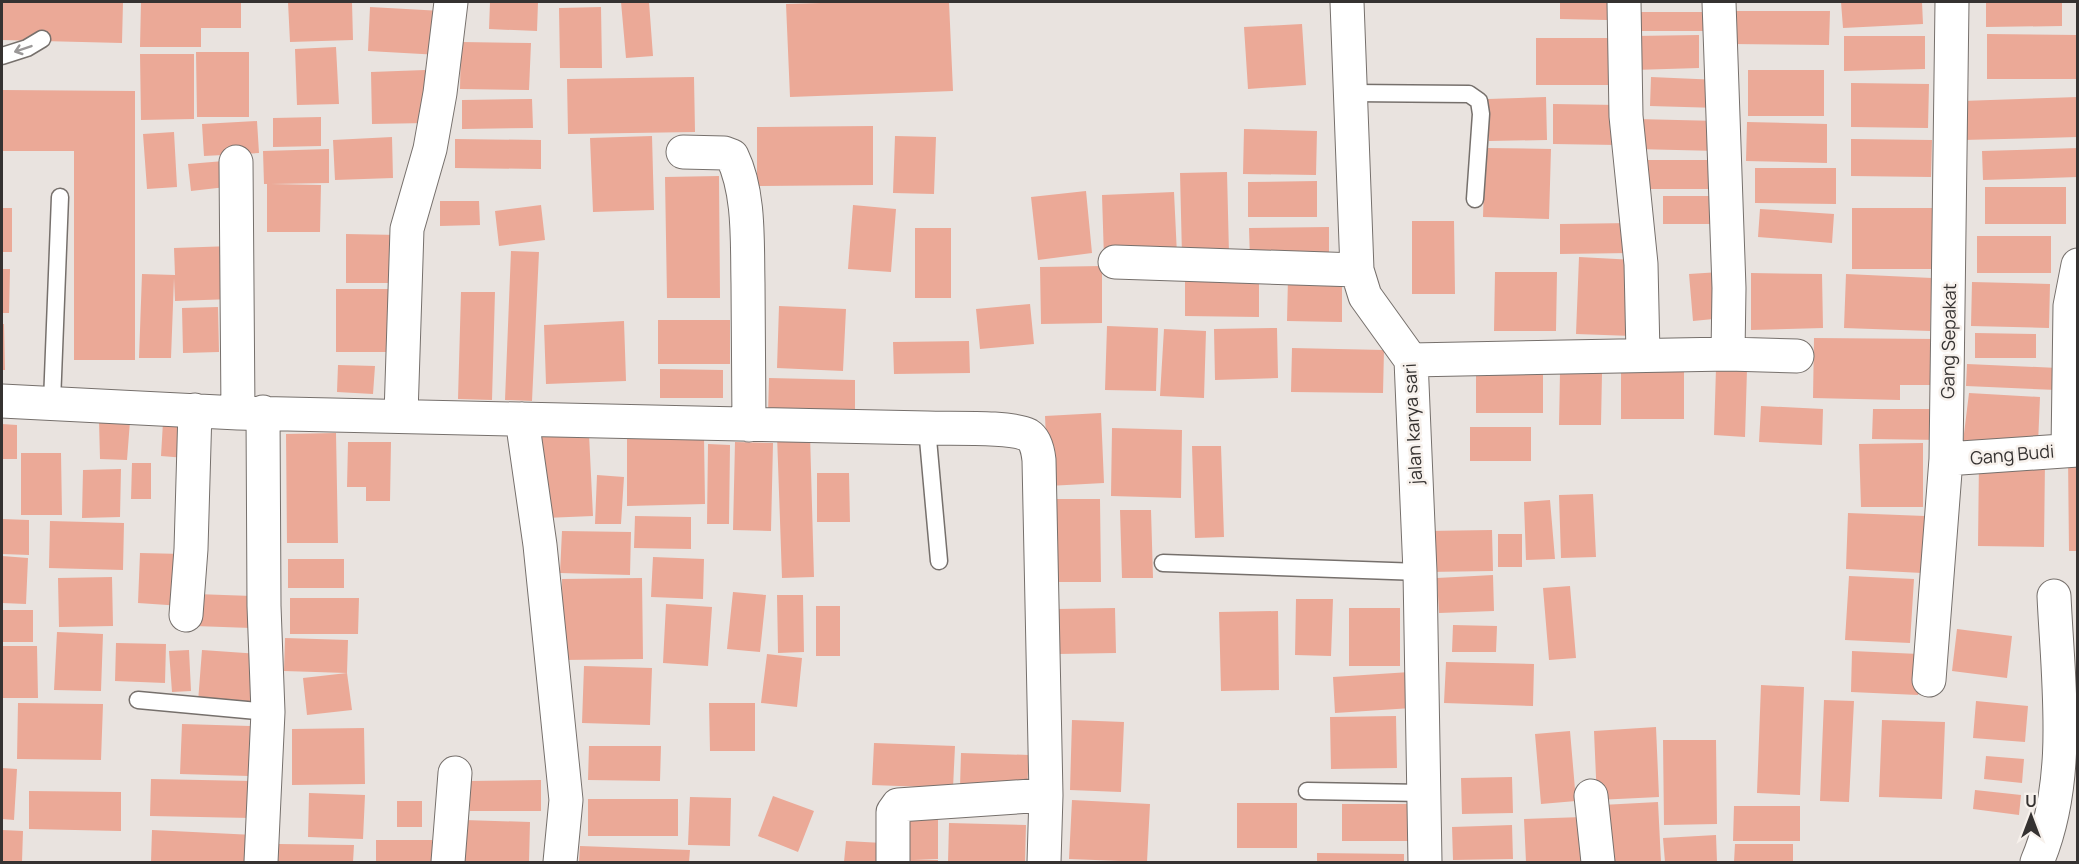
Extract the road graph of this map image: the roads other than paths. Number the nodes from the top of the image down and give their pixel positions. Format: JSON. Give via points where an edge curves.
{"nodes":[{"id":1,"x":451,"y":2,"type":"edge"},
{"id":2,"x":1347,"y":2,"type":"edge"},
{"id":3,"x":1624,"y":2,"type":"edge"},
{"id":4,"x":1719,"y":2,"type":"edge"},
{"id":5,"x":1952,"y":2,"type":"edge"},
{"id":6,"x":42,"y":39,"type":"dead end"},
{"id":7,"x":2,"y":56,"type":"edge"},
{"id":8,"x":1351,"y":93,"type":"junction"},
{"id":9,"x":683,"y":152,"type":"dead end"},
{"id":10,"x":236,"y":162,"type":"dead end"},
{"id":11,"x":60,"y":197,"type":"dead end"},
{"id":12,"x":1475,"y":199,"type":"dead end"},
{"id":13,"x":1115,"y":262,"type":"dead end"},
{"id":14,"x":2078,"y":265,"type":"edge"},
{"id":15,"x":1357,"y":270,"type":"junction"},
{"id":16,"x":1643,"y":354,"type":"junction"},
{"id":17,"x":1728,"y":354,"type":"junction"},
{"id":18,"x":1797,"y":356,"type":"dead end"},
{"id":19,"x":1411,"y":360,"type":"junction"},
{"id":20,"x":2,"y":401,"type":"edge"},
{"id":21,"x":52,"y":402,"type":"junction"},
{"id":22,"x":195,"y":410,"type":"junction"},
{"id":23,"x":251,"y":412,"type":"junction"},
{"id":24,"x":401,"y":415,"type":"junction"},
{"id":25,"x":522,"y":419,"type":"junction"},
{"id":26,"x":749,"y":425,"type":"junction"},
{"id":27,"x":927,"y":428,"type":"junction"},
{"id":28,"x":2073,"y":450,"type":"edge"},
{"id":29,"x":1946,"y":459,"type":"junction"},
{"id":30,"x":939,"y":561,"type":"dead end"},
{"id":31,"x":1163,"y":563,"type":"dead end"},
{"id":32,"x":1420,"y":572,"type":"junction"},
{"id":33,"x":2054,"y":596,"type":"dead end"},
{"id":34,"x":186,"y":615,"type":"dead end"},
{"id":35,"x":1929,"y":680,"type":"dead end"},
{"id":36,"x":138,"y":700,"type":"dead end"},
{"id":37,"x":268,"y":712,"type":"junction"},
{"id":38,"x":455,"y":774,"type":"dead end"},
{"id":39,"x":1307,"y":791,"type":"dead end"},
{"id":40,"x":1424,"y":794,"type":"junction"},
{"id":41,"x":1046,"y":795,"type":"junction"},
{"id":42,"x":1591,"y":796,"type":"dead end"},
{"id":43,"x":261,"y":862,"type":"edge"},
{"id":44,"x":448,"y":862,"type":"edge"},
{"id":45,"x":560,"y":862,"type":"edge"},
{"id":46,"x":893,"y":862,"type":"edge"},
{"id":47,"x":1044,"y":862,"type":"edge"},
{"id":48,"x":1425,"y":862,"type":"edge"},
{"id":49,"x":1598,"y":862,"type":"edge"},
{"id":50,"x":2037,"y":862,"type":"edge"}],
"edges":[{"from":1,"to":24,"type":"street","via":[[441,93],[407,229]]},
{"from":2,"to":8,"type":"street","name":"jalan karya sari"},
{"from":3,"to":16,"type":"street","via":[[1626,116],[1641,264]]},
{"from":4,"to":17,"type":"street"},
{"from":5,"to":29,"type":"street","name":"Gang Sepakat"},
{"from":6,"to":7,"type":"lane","one_way":true},
{"from":8,"to":12,"type":"lane","via":[[1468,94],[1479,101]]},
{"from":8,"to":15,"type":"street","name":"jalan karya sari"},
{"from":9,"to":26,"type":"street","via":[[732,156],[742,188],[747,237]]},
{"from":10,"to":23,"type":"street","via":[[240,363]]},
{"from":11,"to":21,"type":"lane"},
{"from":13,"to":15,"type":"street"},
{"from":14,"to":28,"type":"street","via":[[2070,306]]},
{"from":15,"to":19,"type":"street","name":"jalan karya sari","via":[[1365,296]]},
{"from":16,"to":17,"type":"street"},
{"from":16,"to":19,"type":"street"},
{"from":17,"to":18,"type":"street"},
{"from":19,"to":32,"type":"street","name":"jalan karya sari"},
{"from":20,"to":21,"type":"street"},
{"from":21,"to":22,"type":"street"},
{"from":22,"to":23,"type":"street"},
{"from":22,"to":34,"type":"street","via":[[192,549]]},
{"from":23,"to":24,"type":"street"},
{"from":23,"to":37,"type":"street"},
{"from":24,"to":25,"type":"street"},
{"from":25,"to":26,"type":"street"},
{"from":25,"to":45,"type":"street","via":[[540,545],[566,800]]},
{"from":26,"to":27,"type":"street"},
{"from":27,"to":30,"type":"lane"},
{"from":27,"to":41,"type":"street","via":[[1015,432],[1029,435],[1036,446],[1040,460]]},
{"from":28,"to":29,"type":"street","name":"Gang Budi"},
{"from":29,"to":35,"type":"street","name":"Gang Sepakat"},
{"from":31,"to":32,"type":"lane"},
{"from":32,"to":40,"type":"street","name":"jalan karya sari"},
{"from":33,"to":50,"type":"street","via":[[2060,738],[2051,820]]},
{"from":36,"to":37,"type":"lane"},
{"from":37,"to":43,"type":"street"},
{"from":38,"to":44,"type":"street"},
{"from":39,"to":40,"type":"lane"},
{"from":40,"to":48,"type":"street","name":"jalan karya sari"},
{"from":41,"to":46,"type":"street","via":[[898,805],[892,812]]},
{"from":41,"to":47,"type":"street"},
{"from":42,"to":49,"type":"street"}]}
